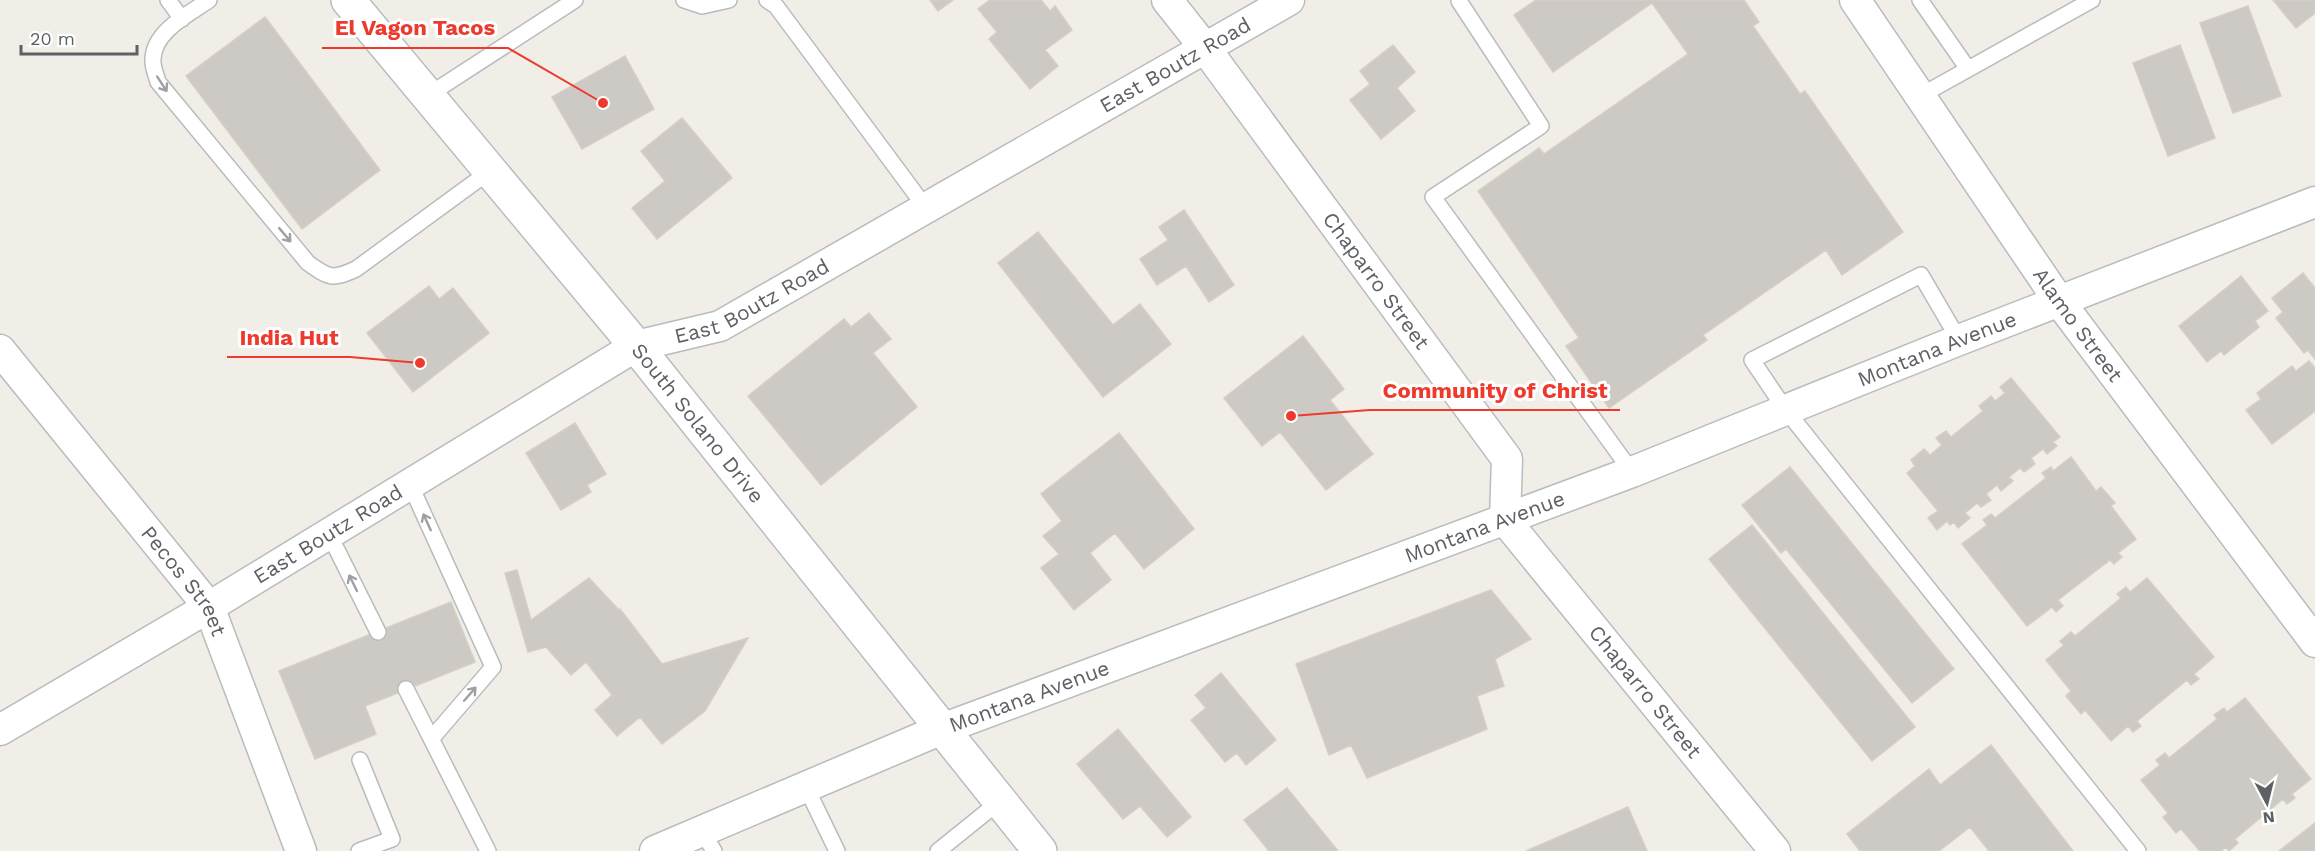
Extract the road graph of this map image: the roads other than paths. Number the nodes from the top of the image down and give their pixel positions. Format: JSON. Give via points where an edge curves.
{"nodes":[{"id":1,"x":168,"y":0,"type":"edge"},
{"id":2,"x":209,"y":0,"type":"edge"},
{"id":3,"x":348,"y":0,"type":"edge"},
{"id":4,"x":575,"y":0,"type":"edge"},
{"id":5,"x":684,"y":0,"type":"edge"},
{"id":6,"x":729,"y":0,"type":"edge"},
{"id":7,"x":767,"y":0,"type":"edge"},
{"id":8,"x":1167,"y":0,"type":"edge"},
{"id":9,"x":1289,"y":0,"type":"edge"},
{"id":10,"x":1460,"y":0,"type":"edge"},
{"id":11,"x":1855,"y":0,"type":"edge"},
{"id":12,"x":1920,"y":0,"type":"edge"},
{"id":13,"x":2092,"y":0,"type":"edge"},
{"id":14,"x":182,"y":19,"type":"junction"},
{"id":15,"x":1204,"y":48,"type":"junction"},
{"id":16,"x":1968,"y":69,"type":"junction"},
{"id":17,"x":428,"y":96,"type":"junction"},
{"id":18,"x":1920,"y":96,"type":"junction"},
{"id":19,"x":490,"y":171,"type":"junction"},
{"id":20,"x":2315,"y":202,"type":"edge"},
{"id":21,"x":926,"y":208,"type":"junction"},
{"id":22,"x":2059,"y":301,"type":"junction"},
{"id":23,"x":1959,"y":340,"type":"junction"},
{"id":24,"x":636,"y":346,"type":"junction"},
{"id":25,"x":0,"y":350,"type":"edge"},
{"id":26,"x":1785,"y":410,"type":"junction"},
{"id":27,"x":1632,"y":472,"type":"junction"},
{"id":28,"x":410,"y":484,"type":"junction"},
{"id":29,"x":1505,"y":520,"type":"junction"},
{"id":30,"x":329,"y":534,"type":"junction"},
{"id":31,"x":209,"y":607,"type":"junction"},
{"id":32,"x":378,"y":632,"type":"dead end"},
{"id":33,"x":2315,"y":642,"type":"edge"},
{"id":34,"x":406,"y":689,"type":"dead end"},
{"id":35,"x":942,"y":729,"type":"junction"},
{"id":36,"x":0,"y":730,"type":"edge"},
{"id":37,"x":432,"y":738,"type":"junction"},
{"id":38,"x":360,"y":759,"type":"dead end"},
{"id":39,"x":806,"y":787,"type":"junction"},
{"id":40,"x":1000,"y":801,"type":"junction"},
{"id":41,"x":708,"y":841,"type":"edge"},
{"id":42,"x":300,"y":851,"type":"edge"},
{"id":43,"x":359,"y":851,"type":"edge"},
{"id":44,"x":488,"y":851,"type":"edge"},
{"id":45,"x":655,"y":851,"type":"edge"},
{"id":46,"x":837,"y":851,"type":"edge"},
{"id":47,"x":938,"y":851,"type":"edge"},
{"id":48,"x":1040,"y":851,"type":"edge"},
{"id":49,"x":1775,"y":851,"type":"edge"},
{"id":50,"x":2138,"y":851,"type":"edge"}],
"edges":[{"from":1,"to":14,"type":"lane"},
{"from":2,"to":14,"type":"lane"},
{"from":3,"to":17,"type":"street","name":"South Solano Drive"},
{"from":4,"to":17,"type":"lane"},
{"from":5,"to":6,"type":"lane","via":[[702,6]]},
{"from":7,"to":21,"type":"lane","via":[[776,6]]},
{"from":8,"to":15,"type":"street","name":"Chaparro Street"},
{"from":9,"to":15,"type":"street","name":"East Boutz Road"},
{"from":10,"to":27,"type":"lane","via":[[1541,126],[1433,197]]},
{"from":11,"to":18,"type":"street","name":"Alamo Street"},
{"from":12,"to":16,"type":"lane"},
{"from":13,"to":16,"type":"lane"},
{"from":14,"to":19,"type":"lane","one_way":true,"via":[[154,47],[152,62],[158,82],[308,263],[325,276],[338,277],[356,269]]},
{"from":15,"to":21,"type":"street","name":"East Boutz Road"},
{"from":15,"to":29,"type":"street","name":"Chaparro Street","via":[[1507,459]]},
{"from":16,"to":18,"type":"lane"},
{"from":17,"to":19,"type":"street","name":"South Solano Drive"},
{"from":18,"to":22,"type":"street","name":"Alamo Street"},
{"from":19,"to":24,"type":"street","name":"South Solano Drive"},
{"from":20,"to":22,"type":"street","name":"Montana Avenue"},
{"from":21,"to":24,"type":"street","name":"East Boutz Road","via":[[720,326]]},
{"from":22,"to":23,"type":"street","name":"Montana Avenue"},
{"from":22,"to":33,"type":"street","name":"Alamo Street"},
{"from":23,"to":26,"type":"street","name":"Montana Avenue"},
{"from":23,"to":26,"type":"lane","via":[[1921,275],[1752,360]]},
{"from":24,"to":28,"type":"street","name":"East Boutz Road"},
{"from":24,"to":35,"type":"street","name":"South Solano Drive"},
{"from":25,"to":31,"type":"street","name":"Pecos Street"},
{"from":26,"to":27,"type":"street","name":"Montana Avenue"},
{"from":26,"to":50,"type":"lane"},
{"from":27,"to":29,"type":"street","name":"Montana Avenue"},
{"from":28,"to":30,"type":"street","name":"East Boutz Road"},
{"from":37,"to":28,"type":"lane","one_way":true,"via":[[493,667]]},
{"from":29,"to":35,"type":"street","name":"Montana Avenue"},
{"from":29,"to":49,"type":"street","name":"Chaparro Street"},
{"from":30,"to":31,"type":"street","name":"East Boutz Road"},
{"from":32,"to":30,"type":"lane","one_way":true},
{"from":31,"to":36,"type":"street","name":"East Boutz Road"},
{"from":31,"to":42,"type":"street","name":"Pecos Street"},
{"from":34,"to":37,"type":"lane"},
{"from":35,"to":39,"type":"street","name":"Montana Avenue"},
{"from":35,"to":40,"type":"street","name":"South Solano Drive"},
{"from":37,"to":44,"type":"lane"},
{"from":38,"to":43,"type":"lane","via":[[392,839]]},
{"from":39,"to":41,"type":"street","name":"Montana Avenue"},
{"from":39,"to":46,"type":"lane"},
{"from":40,"to":47,"type":"lane"},
{"from":40,"to":48,"type":"street","name":"South Solano Drive"},
{"from":41,"to":45,"type":"street","name":"Montana Avenue"}]}
